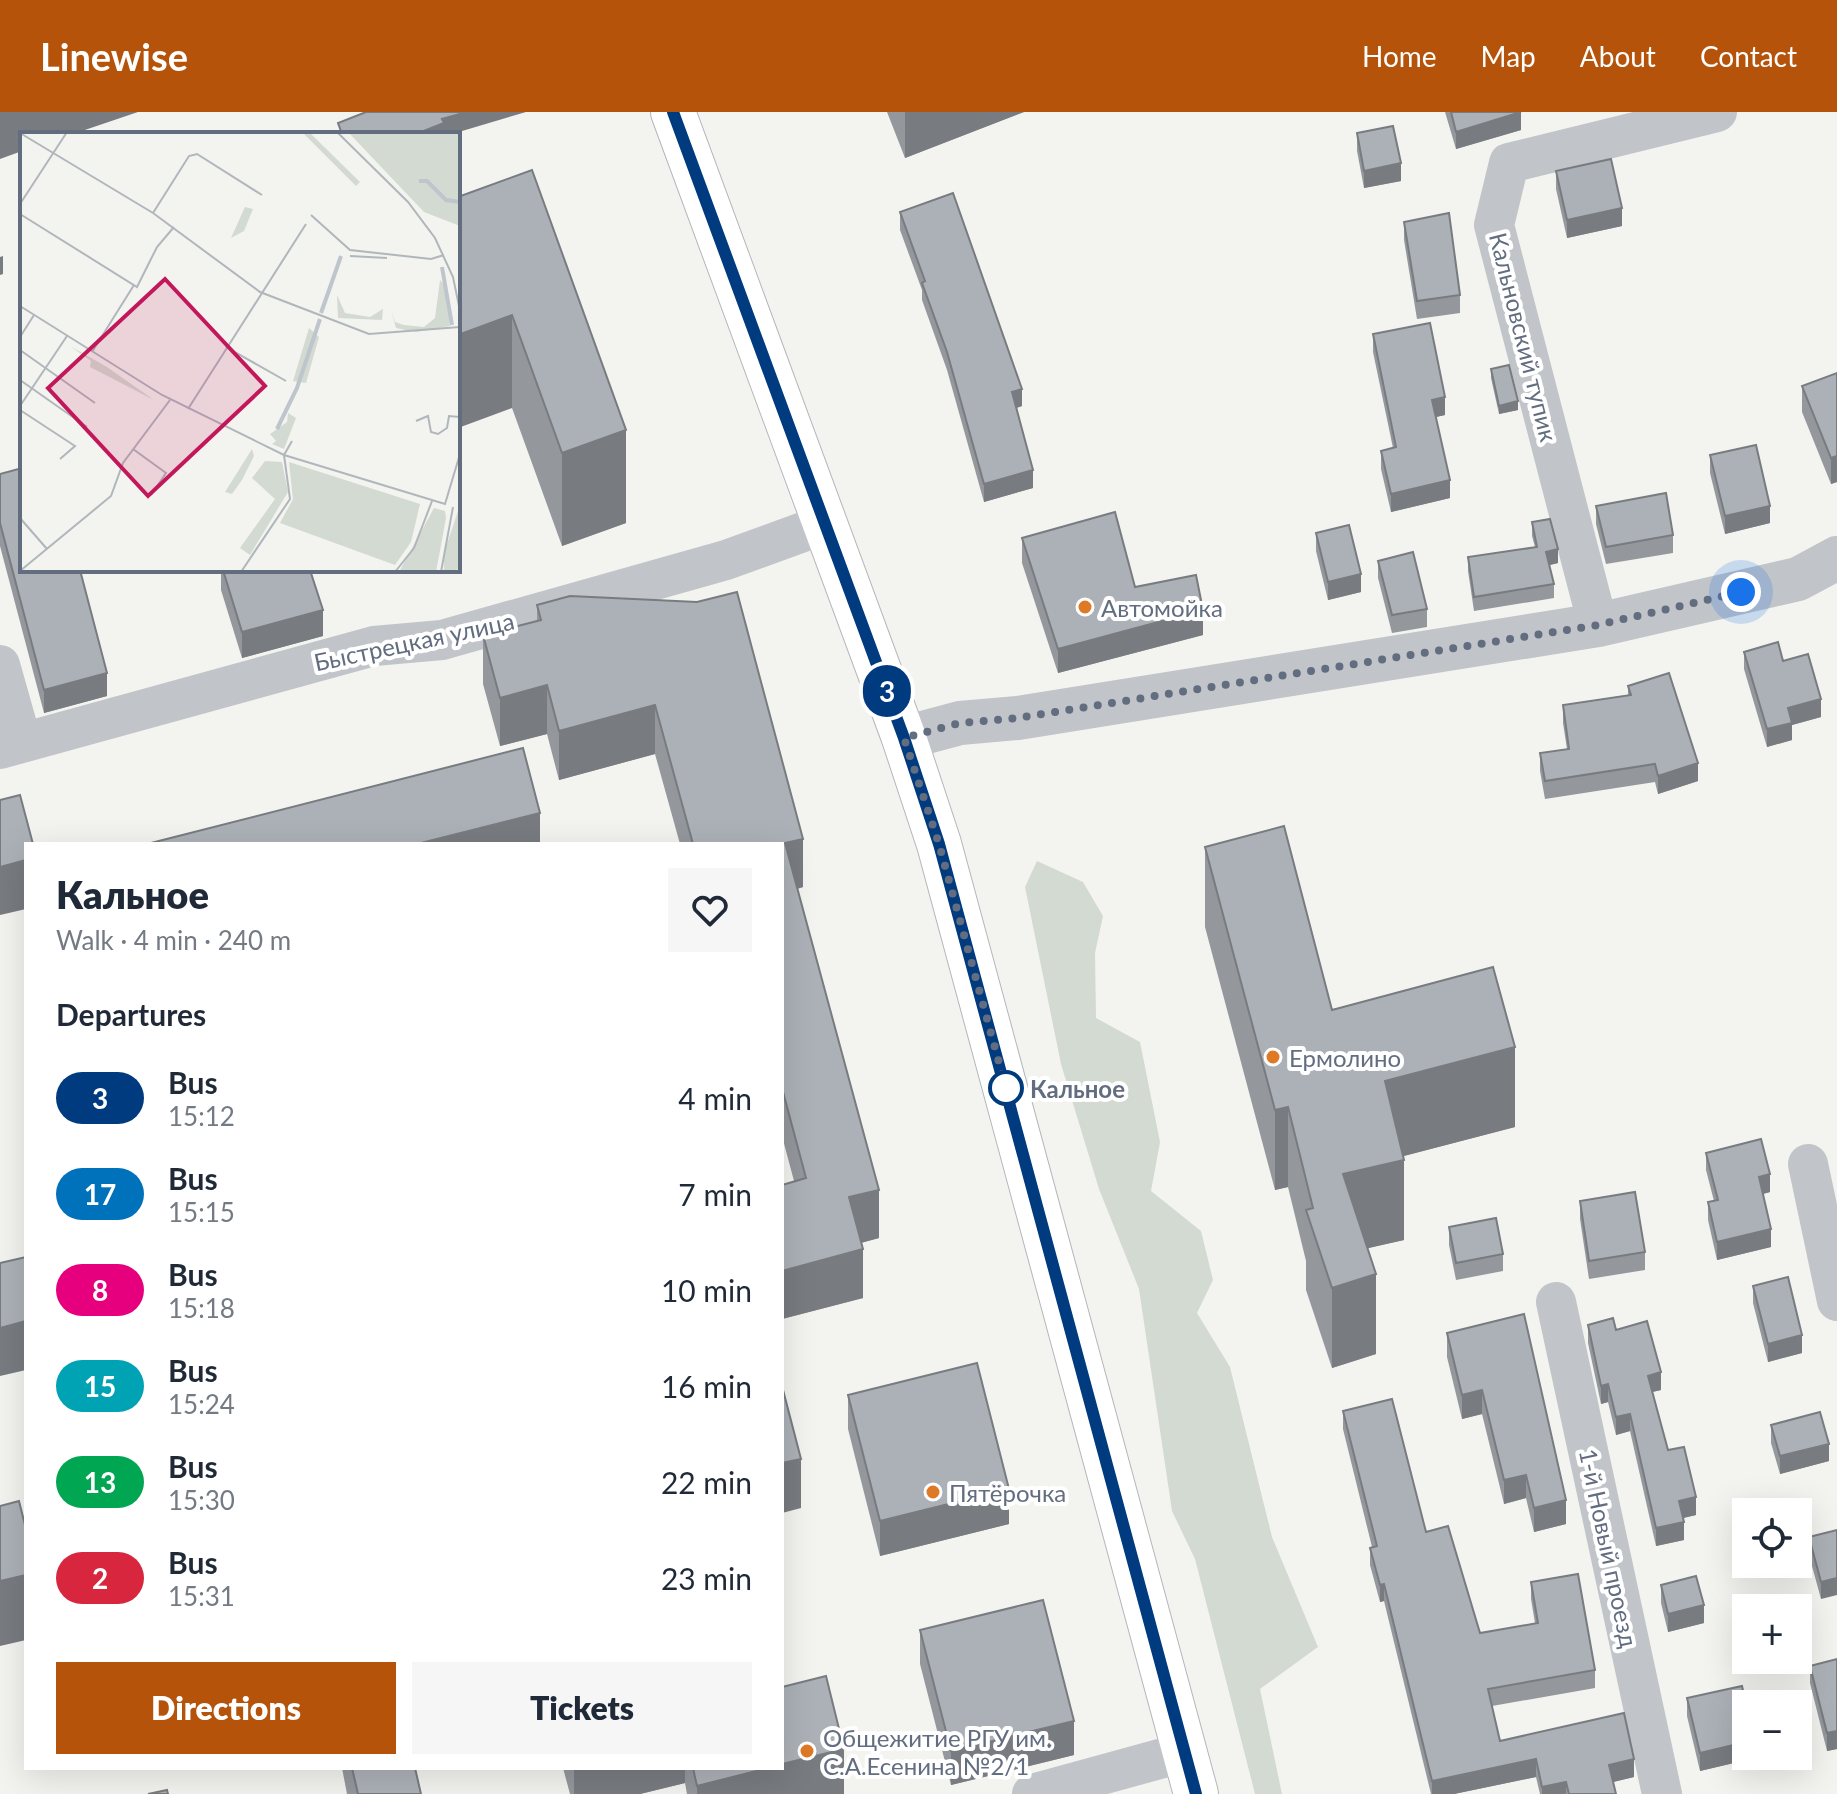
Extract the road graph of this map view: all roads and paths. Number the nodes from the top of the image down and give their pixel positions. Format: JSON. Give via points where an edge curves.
{"nodes":[{"id":1,"x":673,"y":112,"type":"edge"},
{"id":2,"x":1717,"y":112,"type":"edge"},
{"id":3,"x":825,"y":524,"type":"junction"},
{"id":4,"x":1837,"y":558,"type":"edge"},
{"id":5,"x":1598,"y":625,"type":"junction"},
{"id":6,"x":0,"y":665,"type":"edge"},
{"id":7,"x":904,"y":738,"type":"junction"},
{"id":8,"x":11,"y":746,"type":"edge"},
{"id":9,"x":1808,"y":1164,"type":"dead end"},
{"id":10,"x":1837,"y":1301,"type":"edge"},
{"id":11,"x":1556,"y":1302,"type":"dead end"},
{"id":12,"x":1185,"y":1752,"type":"junction"},
{"id":13,"x":1032,"y":1794,"type":"edge"},
{"id":14,"x":1196,"y":1794,"type":"edge"},
{"id":15,"x":1662,"y":1794,"type":"edge"}],
"edges":[{"from":1,"to":3,"type":"main road"},
{"from":2,"to":5,"type":"street","name":"Кальновский тупик","via":[[1509,163],[1494,225]]},
{"from":3,"to":7,"type":"main road"},
{"from":3,"to":8,"type":"street","name":"Быстрецкая улица","via":[[726,560],[442,640],[374,646]]},
{"from":4,"to":5,"type":"street","via":[[1798,579]]},
{"from":5,"to":7,"type":"street","via":[[1034,716],[960,723]]},
{"from":6,"to":8,"type":"street"},
{"from":7,"to":12,"type":"main road","via":[[939,844]]},
{"from":9,"to":10,"type":"street"},
{"from":11,"to":15,"type":"street","name":"1-й Новый проезд"},
{"from":12,"to":13,"type":"street"},
{"from":12,"to":14,"type":"main road"}]}
